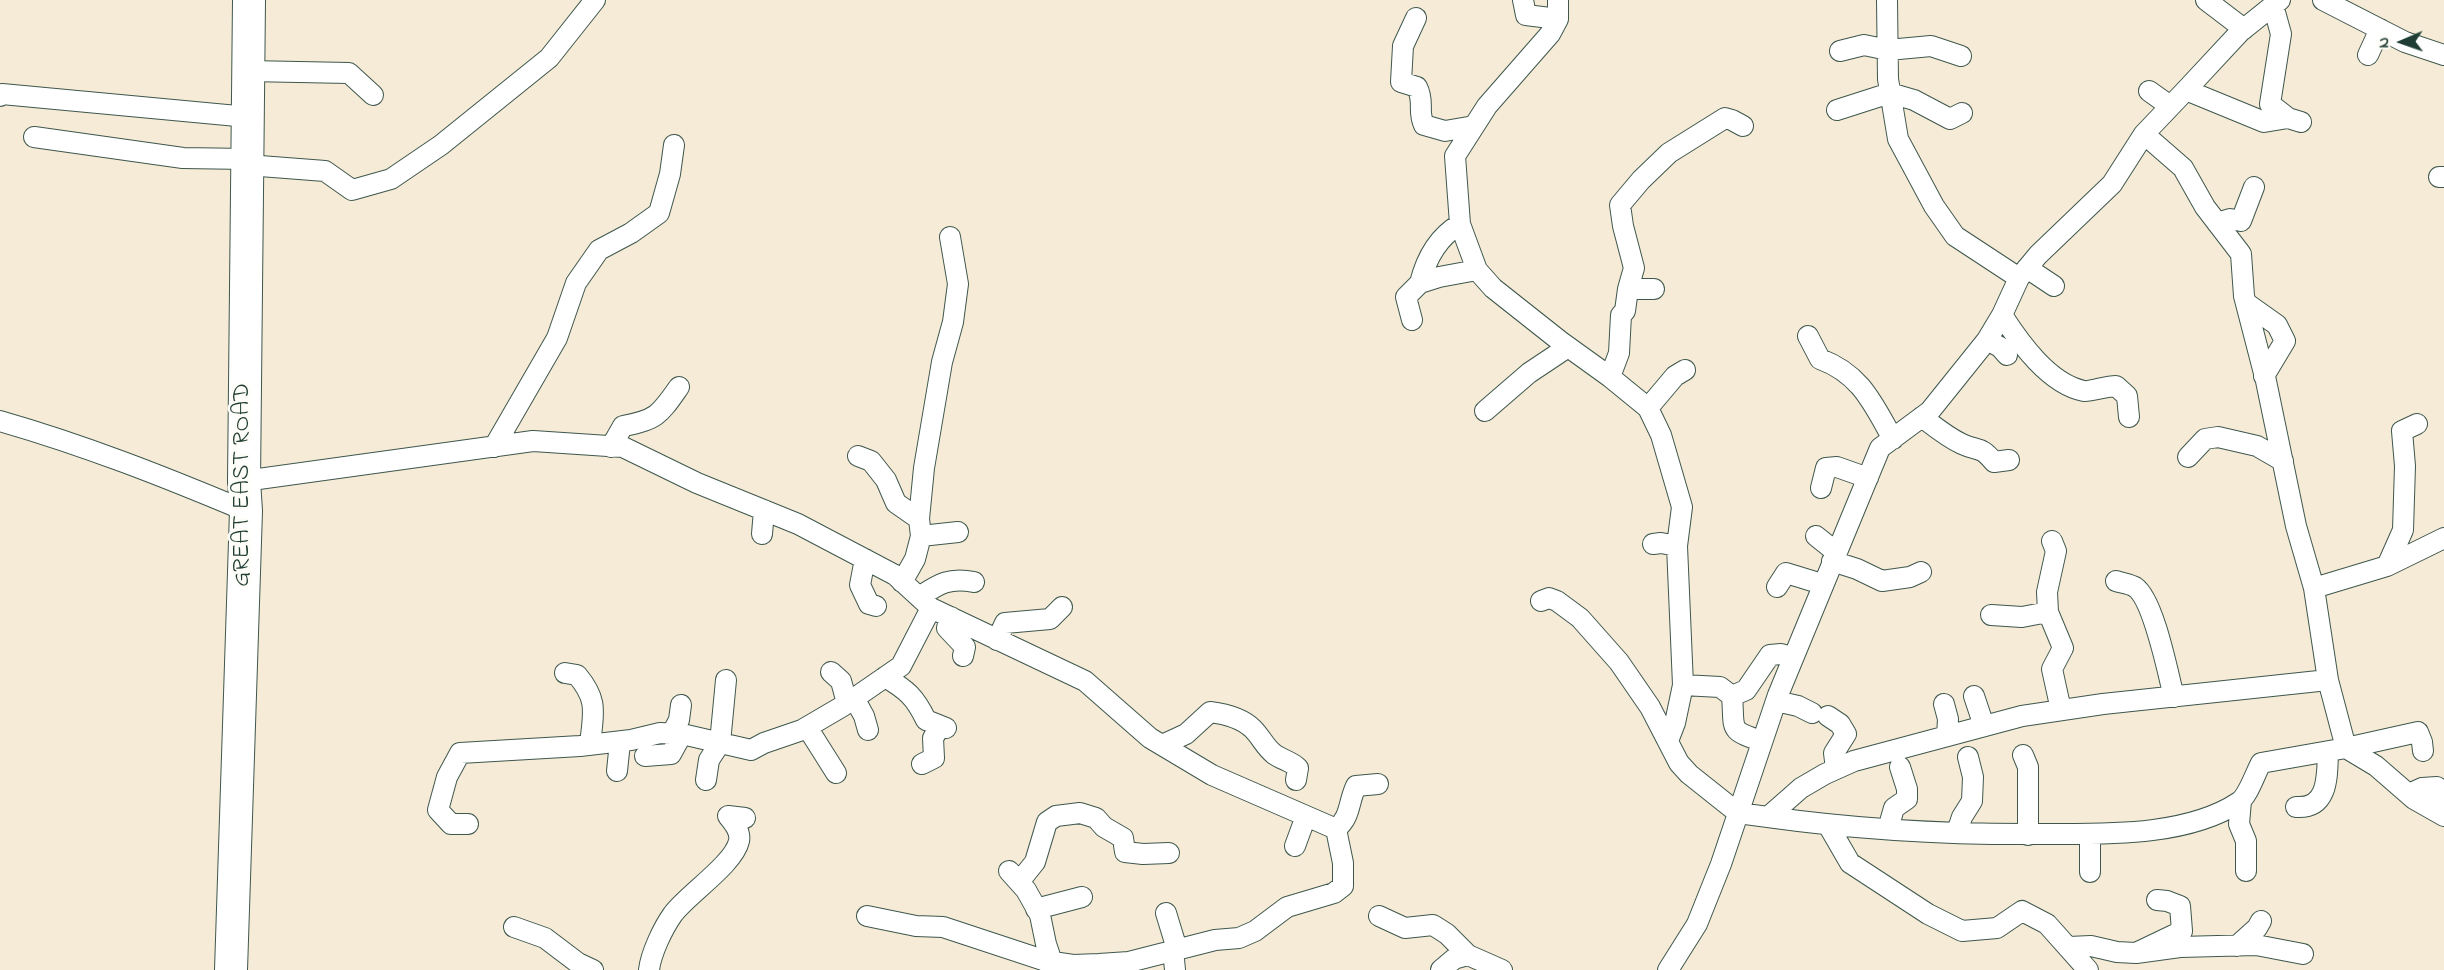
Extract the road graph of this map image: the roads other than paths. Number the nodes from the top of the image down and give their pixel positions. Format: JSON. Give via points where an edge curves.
{"nodes":[{"id":1,"x":249,"y":0,"type":"edge"},
{"id":2,"x":596,"y":0,"type":"edge"},
{"id":3,"x":1523,"y":0,"type":"edge"},
{"id":4,"x":1887,"y":0,"type":"edge"},
{"id":5,"x":2206,"y":0,"type":"edge"},
{"id":6,"x":2332,"y":2,"type":"edge"},
{"id":7,"x":2277,"y":3,"type":"edge"},
{"id":8,"x":1558,"y":9,"type":"edge"},
{"id":9,"x":1416,"y":18,"type":"dead end"},
{"id":10,"x":2244,"y":29,"type":"junction"},
{"id":11,"x":2380,"y":29,"type":"junction"},
{"id":12,"x":1888,"y":50,"type":"junction"},
{"id":13,"x":1840,"y":51,"type":"dead end"},
{"id":14,"x":2368,"y":55,"type":"dead end"},
{"id":15,"x":2444,"y":55,"type":"edge"},
{"id":16,"x":1961,"y":56,"type":"dead end"},
{"id":17,"x":248,"y":71,"type":"junction"},
{"id":18,"x":2186,"y":90,"type":"junction"},
{"id":19,"x":2149,"y":91,"type":"dead end"},
{"id":20,"x":1890,"y":93,"type":"junction"},
{"id":21,"x":373,"y":95,"type":"dead end"},
{"id":22,"x":0,"y":96,"type":"edge"},
{"id":23,"x":2170,"y":106,"type":"junction"},
{"id":24,"x":1837,"y":110,"type":"dead end"},
{"id":25,"x":1962,"y":113,"type":"dead end"},
{"id":26,"x":248,"y":117,"type":"junction"},
{"id":27,"x":1474,"y":126,"type":"junction"},
{"id":28,"x":1743,"y":126,"type":"dead end"},
{"id":29,"x":1445,"y":131,"type":"junction"},
{"id":30,"x":2144,"y":134,"type":"junction"},
{"id":31,"x":34,"y":137,"type":"dead end"},
{"id":32,"x":674,"y":145,"type":"dead end"},
{"id":33,"x":247,"y":162,"type":"junction"},
{"id":34,"x":1456,"y":166,"type":"junction"},
{"id":35,"x":2254,"y":187,"type":"dead end"},
{"id":36,"x":2217,"y":223,"type":"junction"},
{"id":37,"x":1460,"y":224,"type":"junction"},
{"id":38,"x":950,"y":237,"type":"dead end"},
{"id":39,"x":1477,"y":270,"type":"junction"},
{"id":40,"x":2023,"y":273,"type":"junction"},
{"id":41,"x":1420,"y":283,"type":"junction"},
{"id":42,"x":2054,"y":286,"type":"dead end"},
{"id":43,"x":1628,"y":289,"type":"junction"},
{"id":44,"x":1654,"y":289,"type":"dead end"},
{"id":45,"x":2246,"y":303,"type":"junction"},
{"id":46,"x":2002,"y":315,"type":"junction"},
{"id":47,"x":1412,"y":320,"type":"dead end"},
{"id":48,"x":1808,"y":336,"type":"dead end"},
{"id":49,"x":1987,"y":340,"type":"junction"},
{"id":50,"x":1568,"y":347,"type":"junction"},
{"id":51,"x":2007,"y":355,"type":"dead end"},
{"id":52,"x":1685,"y":370,"type":"dead end"},
{"id":53,"x":2264,"y":376,"type":"junction"},
{"id":54,"x":1610,"y":377,"type":"junction"},
{"id":55,"x":679,"y":387,"type":"dead end"},
{"id":56,"x":1648,"y":408,"type":"junction"},
{"id":57,"x":1485,"y":411,"type":"dead end"},
{"id":58,"x":1922,"y":417,"type":"junction"},
{"id":59,"x":2129,"y":417,"type":"dead end"},
{"id":60,"x":0,"y":421,"type":"edge"},
{"id":61,"x":2417,"y":424,"type":"dead end"},
{"id":62,"x":1893,"y":439,"type":"junction"},
{"id":63,"x":494,"y":447,"type":"junction"},
{"id":64,"x":611,"y":447,"type":"junction"},
{"id":65,"x":858,"y":456,"type":"dead end"},
{"id":66,"x":2188,"y":457,"type":"dead end"},
{"id":67,"x":2009,"y":460,"type":"dead end"},
{"id":68,"x":2283,"y":461,"type":"junction"},
{"id":69,"x":1868,"y":478,"type":"junction"},
{"id":70,"x":1821,"y":488,"type":"dead end"},
{"id":71,"x":245,"y":496,"type":"junction"},
{"id":72,"x":764,"y":510,"type":"junction"},
{"id":73,"x":920,"y":528,"type":"junction"},
{"id":74,"x":958,"y":531,"type":"dead end"},
{"id":75,"x":762,"y":534,"type":"dead end"},
{"id":76,"x":1816,"y":536,"type":"dead end"},
{"id":77,"x":2444,"y":538,"type":"edge"},
{"id":78,"x":2052,"y":541,"type":"dead end"},
{"id":79,"x":1653,"y":544,"type":"dead end"},
{"id":80,"x":1677,"y":546,"type":"junction"},
{"id":81,"x":1834,"y":556,"type":"junction"},
{"id":82,"x":865,"y":560,"type":"junction"},
{"id":83,"x":2387,"y":566,"type":"junction"},
{"id":84,"x":1921,"y":572,"type":"dead end"},
{"id":85,"x":2116,"y":581,"type":"dead end"},
{"id":86,"x":902,"y":582,"type":"junction"},
{"id":87,"x":974,"y":582,"type":"dead end"},
{"id":88,"x":1822,"y":584,"type":"junction"},
{"id":89,"x":1777,"y":586,"type":"dead end"},
{"id":90,"x":2314,"y":588,"type":"junction"},
{"id":91,"x":1541,"y":601,"type":"dead end"},
{"id":92,"x":925,"y":602,"type":"junction"},
{"id":93,"x":876,"y":606,"type":"dead end"},
{"id":94,"x":1062,"y":607,"type":"dead end"},
{"id":95,"x":2048,"y":612,"type":"junction"},
{"id":96,"x":1991,"y":615,"type":"dead end"},
{"id":97,"x":951,"y":617,"type":"junction"},
{"id":98,"x":997,"y":640,"type":"junction"},
{"id":99,"x":963,"y":656,"type":"dead end"},
{"id":100,"x":1793,"y":658,"type":"junction"},
{"id":101,"x":831,"y":672,"type":"dead end"},
{"id":102,"x":565,"y":673,"type":"dead end"},
{"id":103,"x":885,"y":677,"type":"junction"},
{"id":104,"x":726,"y":680,"type":"dead end"},
{"id":105,"x":2328,"y":680,"type":"junction"},
{"id":106,"x":1683,"y":685,"type":"junction"},
{"id":107,"x":1732,"y":696,"type":"junction"},
{"id":108,"x":1974,"y":696,"type":"dead end"},
{"id":109,"x":2174,"y":698,"type":"junction"},
{"id":110,"x":851,"y":700,"type":"junction"},
{"id":111,"x":1776,"y":701,"type":"junction"},
{"id":112,"x":1944,"y":704,"type":"dead end"},
{"id":113,"x":681,"y":705,"type":"dead end"},
{"id":114,"x":2061,"y":710,"type":"junction"},
{"id":115,"x":1984,"y":726,"type":"junction"},
{"id":116,"x":807,"y":727,"type":"junction"},
{"id":117,"x":868,"y":730,"type":"dead end"},
{"id":118,"x":677,"y":733,"type":"junction"},
{"id":119,"x":1947,"y":736,"type":"junction"},
{"id":120,"x":1668,"y":741,"type":"junction"},
{"id":121,"x":1762,"y":741,"type":"junction"},
{"id":122,"x":620,"y":742,"type":"junction"},
{"id":123,"x":720,"y":743,"type":"junction"},
{"id":124,"x":590,"y":745,"type":"junction"},
{"id":125,"x":1162,"y":745,"type":"junction"},
{"id":126,"x":2337,"y":750,"type":"junction"},
{"id":127,"x":2423,"y":751,"type":"dead end"},
{"id":128,"x":2023,"y":755,"type":"dead end"},
{"id":129,"x":645,"y":756,"type":"dead end"},
{"id":130,"x":1968,"y":757,"type":"dead end"},
{"id":131,"x":922,"y":764,"type":"dead end"},
{"id":132,"x":1900,"y":767,"type":"dead end"},
{"id":133,"x":1836,"y":769,"type":"junction"},
{"id":134,"x":617,"y":771,"type":"dead end"},
{"id":135,"x":836,"y":772,"type":"dead end"},
{"id":136,"x":706,"y":780,"type":"dead end"},
{"id":137,"x":1296,"y":780,"type":"dead end"},
{"id":138,"x":1378,"y":784,"type":"dead end"},
{"id":139,"x":2241,"y":801,"type":"junction"},
{"id":140,"x":2296,"y":807,"type":"dead end"},
{"id":141,"x":1738,"y":813,"type":"junction"},
{"id":142,"x":2441,"y":815,"type":"edge"},
{"id":143,"x":1306,"y":816,"type":"junction"},
{"id":144,"x":1768,"y":817,"type":"junction"},
{"id":145,"x":745,"y":818,"type":"dead end"},
{"id":146,"x":468,"y":824,"type":"dead end"},
{"id":147,"x":1828,"y":825,"type":"junction"},
{"id":148,"x":1336,"y":829,"type":"junction"},
{"id":149,"x":1888,"y":829,"type":"junction"},
{"id":150,"x":1957,"y":832,"type":"junction"},
{"id":151,"x":2090,"y":834,"type":"junction"},
{"id":152,"x":2028,"y":835,"type":"junction"},
{"id":153,"x":1295,"y":846,"type":"dead end"},
{"id":154,"x":1169,"y":853,"type":"dead end"},
{"id":155,"x":2246,"y":871,"type":"dead end"},
{"id":156,"x":2090,"y":872,"type":"dead end"},
{"id":157,"x":1082,"y":897,"type":"dead end"},
{"id":158,"x":2157,"y":900,"type":"dead end"},
{"id":159,"x":1036,"y":909,"type":"junction"},
{"id":160,"x":1166,"y":913,"type":"dead end"},
{"id":161,"x":867,"y":916,"type":"dead end"},
{"id":162,"x":1379,"y":916,"type":"dead end"},
{"id":163,"x":2261,"y":921,"type":"dead end"},
{"id":164,"x":514,"y":927,"type":"dead end"},
{"id":165,"x":2237,"y":946,"type":"junction"},
{"id":166,"x":2069,"y":947,"type":"junction"},
{"id":167,"x":1175,"y":949,"type":"junction"},
{"id":168,"x":2136,"y":953,"type":"junction"},
{"id":169,"x":2302,"y":954,"type":"dead end"},
{"id":170,"x":1468,"y":955,"type":"junction"},
{"id":171,"x":1051,"y":966,"type":"edge"},
{"id":172,"x":1113,"y":967,"type":"edge"},
{"id":173,"x":231,"y":970,"type":"edge"},
{"id":174,"x":593,"y":970,"type":"edge"},
{"id":175,"x":649,"y":970,"type":"edge"},
{"id":176,"x":1175,"y":970,"type":"edge"},
{"id":177,"x":1441,"y":970,"type":"edge"},
{"id":178,"x":1502,"y":970,"type":"edge"},
{"id":179,"x":1668,"y":970,"type":"edge"},
{"id":180,"x":2088,"y":970,"type":"edge"}],
"edges":[{"from":1,"to":17,"type":"highway","name":"GREAT EAST ROAD"},
{"from":2,"to":33,"type":"street","via":[[549,58],[441,145],[391,179],[352,190],[326,171]]},
{"from":3,"to":8,"type":"street","via":[[1526,15]]},
{"from":4,"to":12,"type":"street"},
{"from":5,"to":10,"type":"street"},
{"from":6,"to":11,"type":"street"},
{"from":7,"to":10,"type":"street"},
{"from":7,"to":18,"type":"street","via":[[2281,34],[2270,104],[2294,120],[2264,122]]},
{"from":8,"to":27,"type":"street","via":[[1551,34]]},
{"from":9,"to":29,"type":"street","via":[[1403,46],[1401,82],[1417,87],[1423,99],[1420,115],[1424,125]]},
{"from":10,"to":18,"type":"street"},
{"from":11,"to":14,"type":"street"},
{"from":11,"to":15,"type":"street"},
{"from":12,"to":13,"type":"street","via":[[1864,45]]},
{"from":12,"to":16,"type":"street","via":[[1931,46]]},
{"from":12,"to":20,"type":"street"},
{"from":17,"to":21,"type":"street","via":[[349,73]]},
{"from":17,"to":26,"type":"highway","name":"GREAT EAST ROAD"},
{"from":18,"to":23,"type":"street"},
{"from":19,"to":23,"type":"street"},
{"from":20,"to":24,"type":"street"},
{"from":20,"to":25,"type":"street","via":[[1914,100],[1950,119]]},
{"from":20,"to":40,"type":"street","via":[[1898,139],[1955,236]]},
{"from":22,"to":26,"type":"street"},
{"from":23,"to":30,"type":"street"},
{"from":26,"to":33,"type":"highway","name":"GREAT EAST ROAD"},
{"from":27,"to":29,"type":"street"},
{"from":27,"to":34,"type":"street","via":[[1455,156]]},
{"from":28,"to":43,"type":"street","via":[[1725,118],[1669,153],[1620,205],[1634,268]]},
{"from":29,"to":34,"type":"street","via":[[1447,148]]},
{"from":30,"to":36,"type":"street","via":[[2183,168]]},
{"from":30,"to":40,"type":"street","via":[[2112,184]]},
{"from":31,"to":33,"type":"street","via":[[183,158]]},
{"from":32,"to":63,"type":"street","via":[[659,213],[599,250],[593,258],[576,283],[557,338]]},
{"from":33,"to":71,"type":"highway","name":"GREAT EAST ROAD"},
{"from":34,"to":37,"type":"street"},
{"from":35,"to":36,"type":"street","via":[[2241,221]]},
{"from":36,"to":45,"type":"street","via":[[2241,254]]},
{"from":37,"to":39,"type":"street"},
{"from":37,"to":41,"type":"street","via":[[1449,230],[1433,250]]},
{"from":38,"to":73,"type":"street","via":[[958,284],[924,468]]},
{"from":39,"to":41,"type":"street"},
{"from":39,"to":50,"type":"street","via":[[1493,288]]},
{"from":40,"to":42,"type":"street"},
{"from":40,"to":46,"type":"street"},
{"from":41,"to":47,"type":"street","via":[[1406,297]]},
{"from":43,"to":44,"type":"street"},
{"from":43,"to":54,"type":"street","via":[[1621,315],[1619,353]]},
{"from":45,"to":53,"type":"street"},
{"from":45,"to":53,"type":"street","via":[[2277,326],[2285,341]]},
{"from":46,"to":49,"type":"street"},
{"from":46,"to":59,"type":"street","via":[[2036,360],[2071,387],[2087,392],[2116,386],[2127,396]]},
{"from":48,"to":62,"type":"street","via":[[1820,359],[1834,364],[1865,389]]},
{"from":49,"to":51,"type":"street"},
{"from":49,"to":58,"type":"street"},
{"from":50,"to":54,"type":"street"},
{"from":50,"to":57,"type":"street","via":[[1529,373]]},
{"from":52,"to":56,"type":"street"},
{"from":53,"to":68,"type":"street"},
{"from":54,"to":56,"type":"street"},
{"from":55,"to":64,"type":"street","via":[[663,410],[648,421],[623,426]]},
{"from":56,"to":80,"type":"street","via":[[1661,435],[1682,507]]},
{"from":58,"to":62,"type":"street"},
{"from":58,"to":67,"type":"street","via":[[1940,432],[1985,451],[1994,462]]},
{"from":60,"to":71,"type":"street","via":[[171,479]]},
{"from":61,"to":83,"type":"street","via":[[2402,431],[2403,530]]},
{"from":62,"to":69,"type":"street","via":[[1880,448]]},
{"from":63,"to":64,"type":"street","via":[[533,441]]},
{"from":63,"to":71,"type":"street"},
{"from":64,"to":72,"type":"street","via":[[623,447]]},
{"from":65,"to":73,"type":"street","via":[[871,461],[886,480],[896,503]]},
{"from":66,"to":68,"type":"street","via":[[2205,439],[2218,437],[2257,446]]},
{"from":68,"to":90,"type":"street"},
{"from":69,"to":70,"type":"street","via":[[1837,467],[1826,468]]},
{"from":69,"to":81,"type":"street"},
{"from":71,"to":173,"type":"highway","name":"GREAT EAST ROAD"},
{"from":72,"to":75,"type":"street"},
{"from":72,"to":82,"type":"street"},
{"from":73,"to":74,"type":"street"},
{"from":73,"to":86,"type":"street","via":[[915,559]]},
{"from":76,"to":81,"type":"street"},
{"from":77,"to":83,"type":"street"},
{"from":78,"to":95,"type":"street","via":[[2056,551],[2047,592]]},
{"from":79,"to":80,"type":"street"},
{"from":80,"to":106,"type":"street"},
{"from":81,"to":84,"type":"street","via":[[1882,581]]},
{"from":81,"to":88,"type":"street"},
{"from":82,"to":86,"type":"street","via":[[895,574]]},
{"from":82,"to":93,"type":"street","via":[[860,585],[869,604]]},
{"from":83,"to":90,"type":"street"},
{"from":85,"to":109,"type":"street","via":[[2135,587],[2146,601]]},
{"from":86,"to":92,"type":"street"},
{"from":87,"to":92,"type":"street","via":[[961,579],[940,583]]},
{"from":88,"to":89,"type":"street","via":[[1786,573]]},
{"from":88,"to":100,"type":"street","via":[[1813,628]]},
{"from":90,"to":105,"type":"street"},
{"from":91,"to":120,"type":"street","via":[[1557,601],[1580,618],[1618,662]]},
{"from":92,"to":97,"type":"street"},
{"from":92,"to":103,"type":"street","via":[[901,666]]},
{"from":94,"to":98,"type":"street","via":[[1050,619],[1005,623]]},
{"from":95,"to":96,"type":"street","via":[[2022,617]]},
{"from":95,"to":114,"type":"street","via":[[2063,648],[2052,669]]},
{"from":97,"to":98,"type":"street"},
{"from":97,"to":99,"type":"street","via":[[947,628],[965,647]]},
{"from":98,"to":125,"type":"street","via":[[1084,681]]},
{"from":100,"to":107,"type":"street","via":[[1770,655],[1746,690]]},
{"from":100,"to":111,"type":"street"},
{"from":101,"to":110,"type":"street"},
{"from":102,"to":124,"type":"street","via":[[577,675],[590,690]]},
{"from":103,"to":110,"type":"street"},
{"from":103,"to":131,"type":"street","via":[[907,690],[926,720],[943,728],[933,738],[934,758]]},
{"from":104,"to":123,"type":"street"},
{"from":105,"to":109,"type":"street"},
{"from":105,"to":126,"type":"street"},
{"from":106,"to":107,"type":"street","via":[[1720,687]]},
{"from":106,"to":120,"type":"street"},
{"from":107,"to":121,"type":"street","via":[[1734,727],[1739,734]]},
{"from":108,"to":115,"type":"street"},
{"from":109,"to":114,"type":"street"},
{"from":110,"to":116,"type":"street"},
{"from":110,"to":117,"type":"street","via":[[864,716]]},
{"from":111,"to":121,"type":"street"},
{"from":111,"to":133,"type":"street","via":[[1840,724],[1846,734],[1834,753]]},
{"from":112,"to":119,"type":"street"},
{"from":113,"to":118,"type":"street"},
{"from":114,"to":115,"type":"street"},
{"from":115,"to":119,"type":"street"},
{"from":116,"to":123,"type":"street","via":[[751,750]]},
{"from":116,"to":135,"type":"street"},
{"from":118,"to":122,"type":"street"},
{"from":118,"to":123,"type":"street"},
{"from":118,"to":129,"type":"street","via":[[671,754]]},
{"from":119,"to":133,"type":"street"},
{"from":120,"to":141,"type":"street","via":[[1689,774]]},
{"from":121,"to":141,"type":"street"},
{"from":122,"to":124,"type":"street"},
{"from":122,"to":134,"type":"street"},
{"from":123,"to":136,"type":"street","via":[[709,760]]},
{"from":124,"to":146,"type":"street","via":[[460,753],[447,777],[438,810],[451,824]]},
{"from":125,"to":137,"type":"street","via":[[1186,734],[1210,712],[1226,714],[1254,730],[1264,746],[1278,757],[1293,763],[1298,768]]},
{"from":125,"to":143,"type":"street","via":[[1212,775]]},
{"from":126,"to":127,"type":"street","via":[[2418,732]]},
{"from":126,"to":139,"type":"street","via":[[2260,763]]},
{"from":126,"to":140,"type":"street","via":[[2321,798],[2307,807]]},
{"from":126,"to":142,"type":"street","via":[[2376,766]]},
{"from":128,"to":152,"type":"street","via":[[2028,767]]},
{"from":130,"to":150,"type":"street","via":[[1973,777],[1972,801]]},
{"from":132,"to":149,"type":"street","via":[[1907,799],[1894,808]]},
{"from":133,"to":144,"type":"street","via":[[1801,788]]},
{"from":138,"to":148,"type":"street","via":[[1356,786],[1346,821]]},
{"from":139,"to":151,"type":"street","via":[[2205,819],[2160,828]]},
{"from":139,"to":155,"type":"street","via":[[2239,824],[2246,841]]},
{"from":141,"to":144,"type":"street"},
{"from":141,"to":179,"type":"street","via":[[1697,924]]},
{"from":143,"to":148,"type":"street"},
{"from":143,"to":153,"type":"street"},
{"from":144,"to":147,"type":"street"},
{"from":145,"to":175,"type":"street","via":[[728,816],[736,825],[739,840],[733,853],[673,914]]},
{"from":147,"to":149,"type":"street"},
{"from":147,"to":166,"type":"street","via":[[1850,862],[1937,919],[1962,931],[1997,927],[2022,912],[2047,924]]},
{"from":148,"to":167,"type":"street","via":[[1343,886],[1334,893],[1287,907],[1239,939]]},
{"from":149,"to":150,"type":"street"},
{"from":150,"to":152,"type":"street"},
{"from":151,"to":152,"type":"street"},
{"from":151,"to":156,"type":"street"},
{"from":154,"to":159,"type":"street","via":[[1125,852],[1123,838],[1096,818],[1080,813],[1056,816],[1047,822],[1035,862],[1014,877]]},
{"from":157,"to":159,"type":"street"},
{"from":158,"to":168,"type":"street","via":[[2180,906],[2182,931]]},
{"from":159,"to":171,"type":"street"},
{"from":160,"to":167,"type":"street"},
{"from":161,"to":171,"type":"street","via":[[943,927]]},
{"from":162,"to":170,"type":"street","via":[[1405,928],[1433,926]]},
{"from":163,"to":165,"type":"street"},
{"from":164,"to":174,"type":"street","via":[[545,938]]},
{"from":165,"to":168,"type":"street"},
{"from":165,"to":169,"type":"street","via":[[2256,945]]},
{"from":166,"to":168,"type":"street"},
{"from":166,"to":180,"type":"street"},
{"from":167,"to":172,"type":"street"},
{"from":167,"to":176,"type":"street"},
{"from":170,"to":177,"type":"street","via":[[1454,959]]},
{"from":170,"to":178,"type":"street"},
{"from":171,"to":172,"type":"street"}]}
